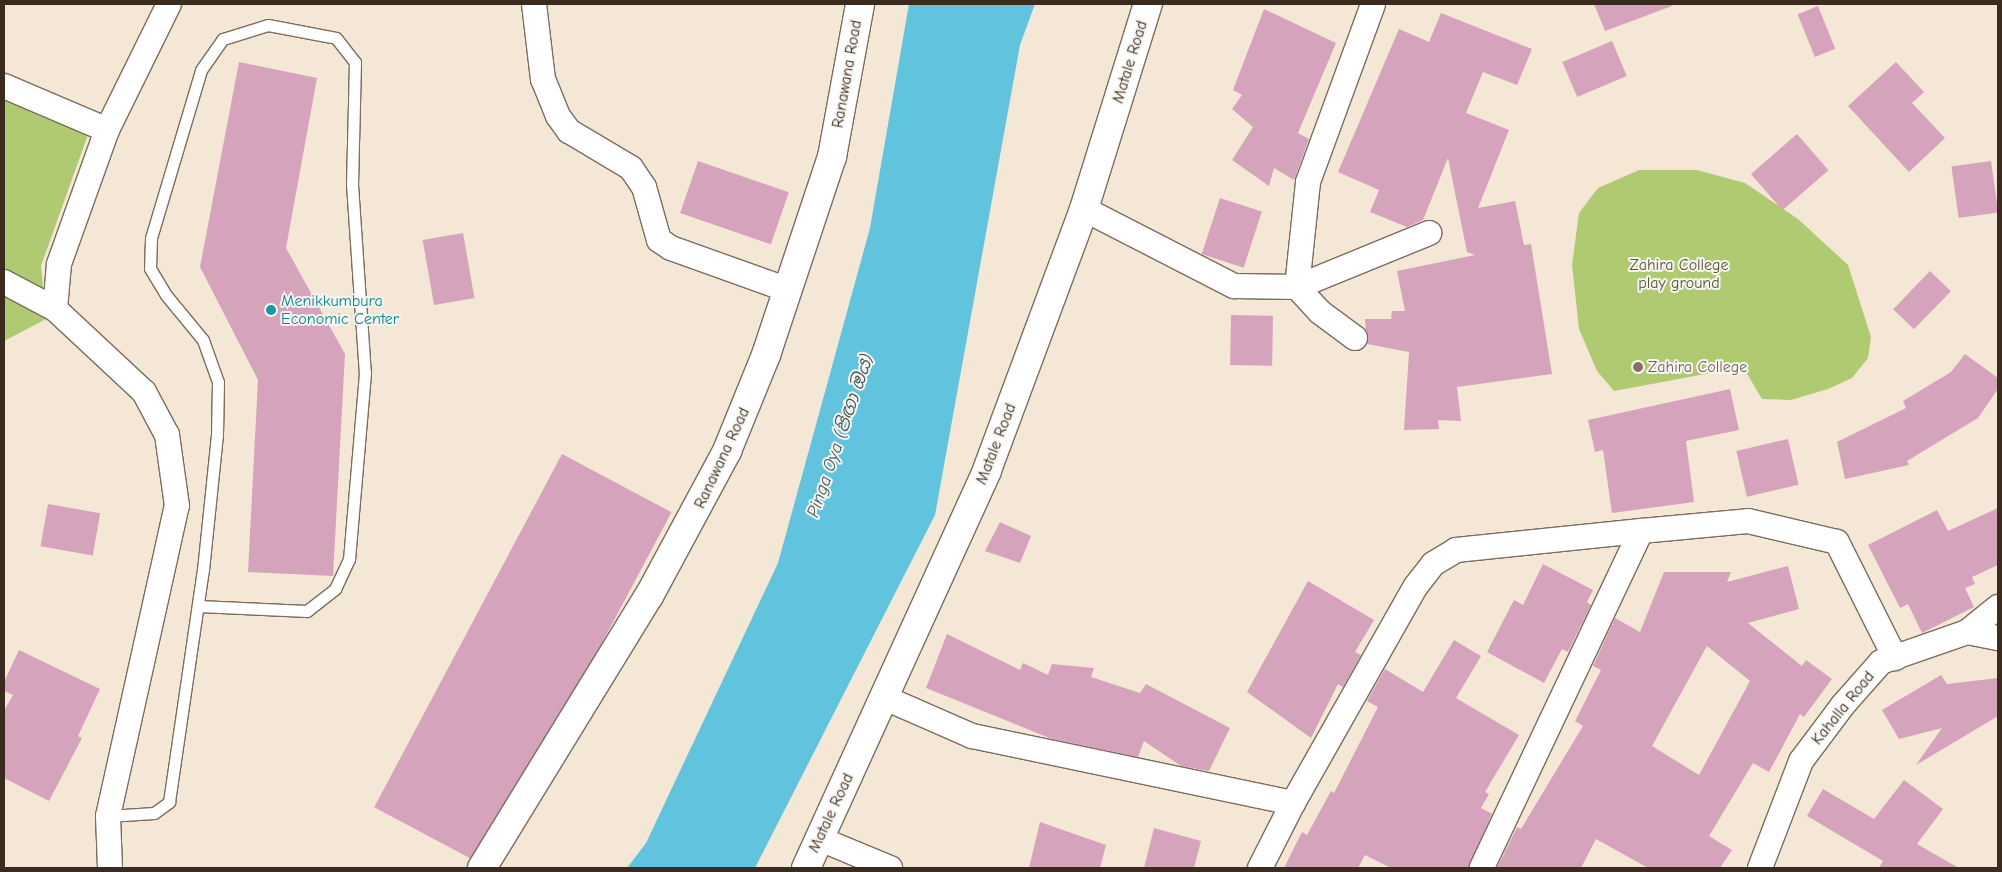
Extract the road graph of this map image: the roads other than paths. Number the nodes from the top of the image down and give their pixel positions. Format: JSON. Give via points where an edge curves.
{"nodes":[{"id":1,"x":170,"y":4,"type":"edge"},
{"id":2,"x":534,"y":4,"type":"edge"},
{"id":3,"x":860,"y":4,"type":"edge"},
{"id":4,"x":1148,"y":4,"type":"edge"},
{"id":5,"x":1373,"y":4,"type":"edge"},
{"id":6,"x":4,"y":86,"type":"edge"},
{"id":7,"x":107,"y":130,"type":"junction"},
{"id":8,"x":1084,"y":209,"type":"junction"},
{"id":9,"x":1429,"y":233,"type":"dead end"},
{"id":10,"x":4,"y":282,"type":"edge"},
{"id":11,"x":1296,"y":287,"type":"junction"},
{"id":12,"x":788,"y":290,"type":"junction"},
{"id":13,"x":55,"y":310,"type":"junction"},
{"id":14,"x":1355,"y":338,"type":"dead end"},
{"id":15,"x":1641,"y":531,"type":"junction"},
{"id":16,"x":198,"y":606,"type":"junction"},
{"id":17,"x":1998,"y":607,"type":"edge"},
{"id":18,"x":1967,"y":632,"type":"junction"},
{"id":19,"x":1998,"y":638,"type":"edge"},
{"id":20,"x":1895,"y":658,"type":"junction"},
{"id":21,"x":883,"y":697,"type":"junction"},
{"id":22,"x":1294,"y":803,"type":"junction"},
{"id":23,"x":108,"y":816,"type":"junction"},
{"id":24,"x":820,"y":839,"type":"junction"},
{"id":25,"x":110,"y":868,"type":"edge"},
{"id":26,"x":482,"y":868,"type":"edge"},
{"id":27,"x":806,"y":868,"type":"edge"},
{"id":28,"x":890,"y":868,"type":"edge"},
{"id":29,"x":1260,"y":868,"type":"edge"},
{"id":30,"x":1482,"y":868,"type":"edge"},
{"id":31,"x":1760,"y":868,"type":"edge"}],
"edges":[{"from":1,"to":7,"type":"street"},
{"from":2,"to":12,"type":"street","via":[[543,79],[558,116],[570,131],[631,168],[644,187],[659,240],[671,248]]},
{"from":3,"to":12,"type":"main road","name":"Ranawana Road","via":[[832,157]]},
{"from":4,"to":8,"type":"main road","name":"Matale Road"},
{"from":5,"to":11,"type":"street","via":[[1308,182]]},
{"from":6,"to":7,"type":"street"},
{"from":7,"to":13,"type":"street","via":[[59,264]]},
{"from":8,"to":11,"type":"street","via":[[1234,286]]},
{"from":8,"to":21,"type":"main road","name":"Matale Road","via":[[987,470]]},
{"from":9,"to":11,"type":"street"},
{"from":10,"to":13,"type":"street"},
{"from":11,"to":14,"type":"street","via":[[1320,312]]},
{"from":12,"to":26,"type":"main road","name":"Ranawana Road","via":[[744,412],[701,506]]},
{"from":13,"to":23,"type":"street","via":[[144,392],[167,435],[177,506]]},
{"from":15,"to":20,"type":"street","via":[[1748,520],[1836,542]]},
{"from":15,"to":22,"type":"street","via":[[1456,550],[1433,564],[1416,586]]},
{"from":15,"to":30,"type":"street"},
{"from":16,"to":16,"type":"lane","via":[[217,435],[218,382],[203,340],[166,295],[150,268],[151,238],[201,70],[222,39],[268,25],[336,38],[355,62],[352,184],[365,373],[348,559],[335,589],[307,611]]},
{"from":16,"to":23,"type":"lane","via":[[169,802],[154,813]]},
{"from":17,"to":18,"type":"street"},
{"from":18,"to":19,"type":"street"},
{"from":18,"to":20,"type":"street","name":"Kahalla Road"},
{"from":20,"to":31,"type":"street","name":"Kahalla Road","via":[[1881,662],[1843,705],[1801,761]]},
{"from":21,"to":22,"type":"street","via":[[972,736]]},
{"from":21,"to":24,"type":"main road","name":"Matale Road"},
{"from":22,"to":29,"type":"street"},
{"from":23,"to":25,"type":"street"},
{"from":24,"to":27,"type":"main road","name":"Matale Road"},
{"from":24,"to":28,"type":"street"}]}
